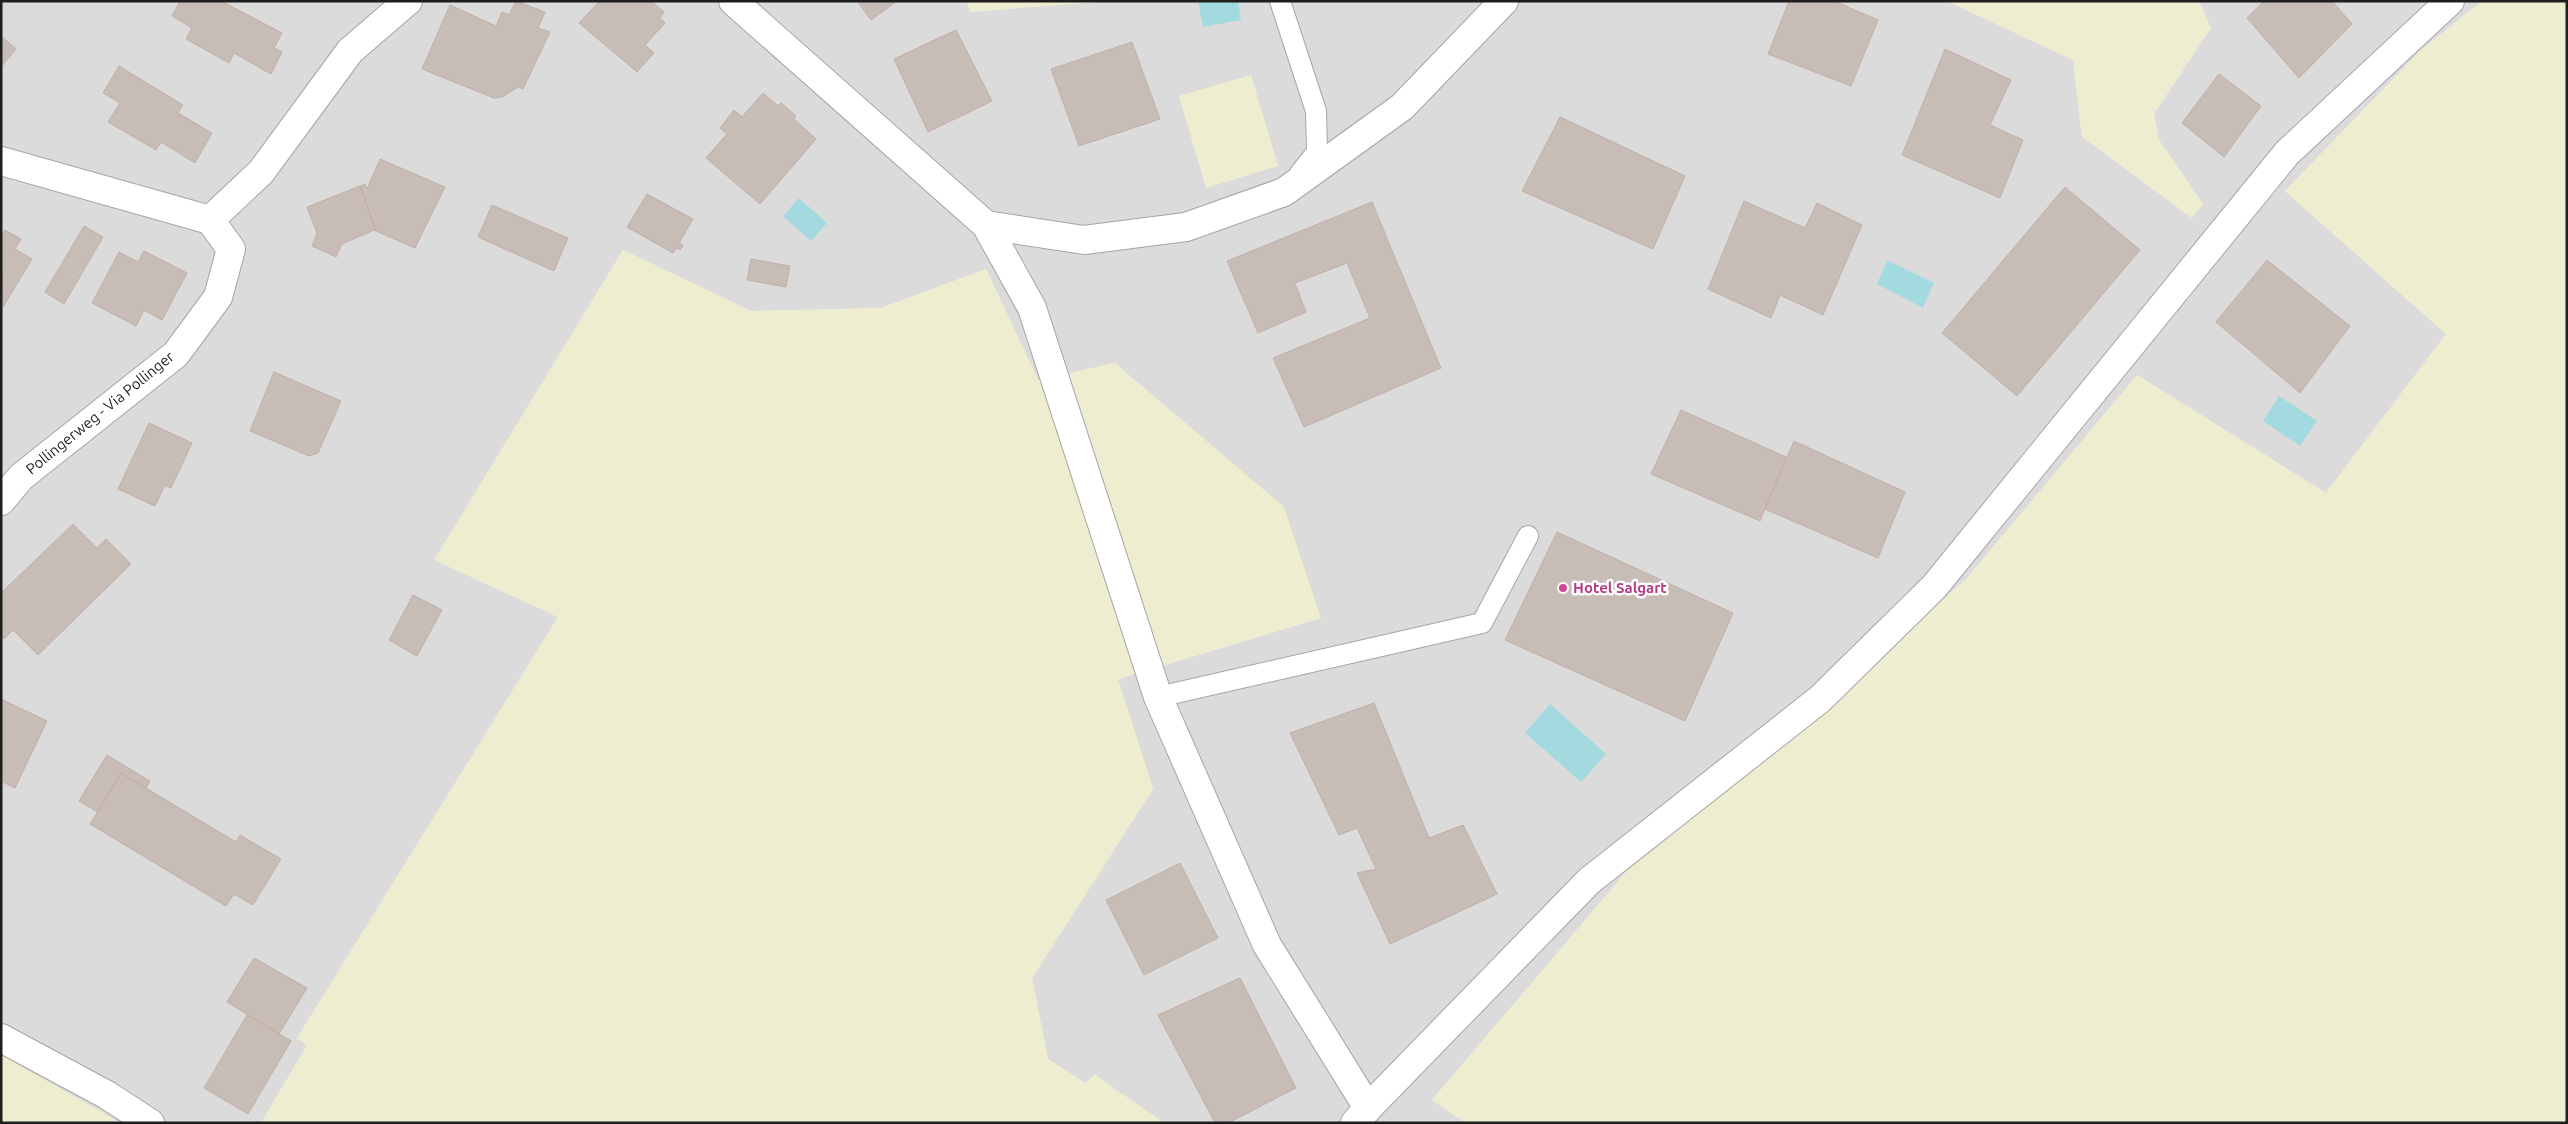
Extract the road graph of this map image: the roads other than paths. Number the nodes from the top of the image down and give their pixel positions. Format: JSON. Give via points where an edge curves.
{"nodes":[{"id":1,"x":408,"y":1,"type":"edge"},
{"id":2,"x":733,"y":1,"type":"edge"},
{"id":3,"x":1280,"y":1,"type":"edge"},
{"id":4,"x":1504,"y":1,"type":"edge"},
{"id":5,"x":2450,"y":1,"type":"edge"},
{"id":6,"x":1,"y":162,"type":"edge"},
{"id":7,"x":1284,"y":192,"type":"junction"},
{"id":8,"x":210,"y":220,"type":"junction"},
{"id":9,"x":986,"y":225,"type":"junction"},
{"id":10,"x":1,"y":501,"type":"edge"},
{"id":11,"x":1528,"y":536,"type":"dead end"},
{"id":12,"x":1158,"y":697,"type":"junction"},
{"id":13,"x":1,"y":1038,"type":"edge"},
{"id":14,"x":1362,"y":1115,"type":"edge"},
{"id":15,"x":150,"y":1123,"type":"edge"}],
"edges":[{"from":1,"to":8,"type":"street","via":[[350,51],[261,172]]},
{"from":2,"to":9,"type":"street"},
{"from":3,"to":7,"type":"lane","via":[[1316,111],[1317,152]]},
{"from":4,"to":7,"type":"street","via":[[1402,108]]},
{"from":5,"to":14,"type":"street","via":[[2286,153],[1934,587],[1820,698],[1589,881]]},
{"from":6,"to":8,"type":"street"},
{"from":7,"to":9,"type":"street","via":[[1186,227],[1084,240]]},
{"from":8,"to":10,"type":"street","name":"Pollingerweg - Via Pollinger","via":[[231,248],[218,297],[176,354],[21,477]]},
{"from":9,"to":12,"type":"street","via":[[1032,308]]},
{"from":11,"to":12,"type":"lane","via":[[1482,623]]},
{"from":12,"to":14,"type":"street","via":[[1267,945]]},
{"from":13,"to":15,"type":"street","via":[[107,1095]]}]}
